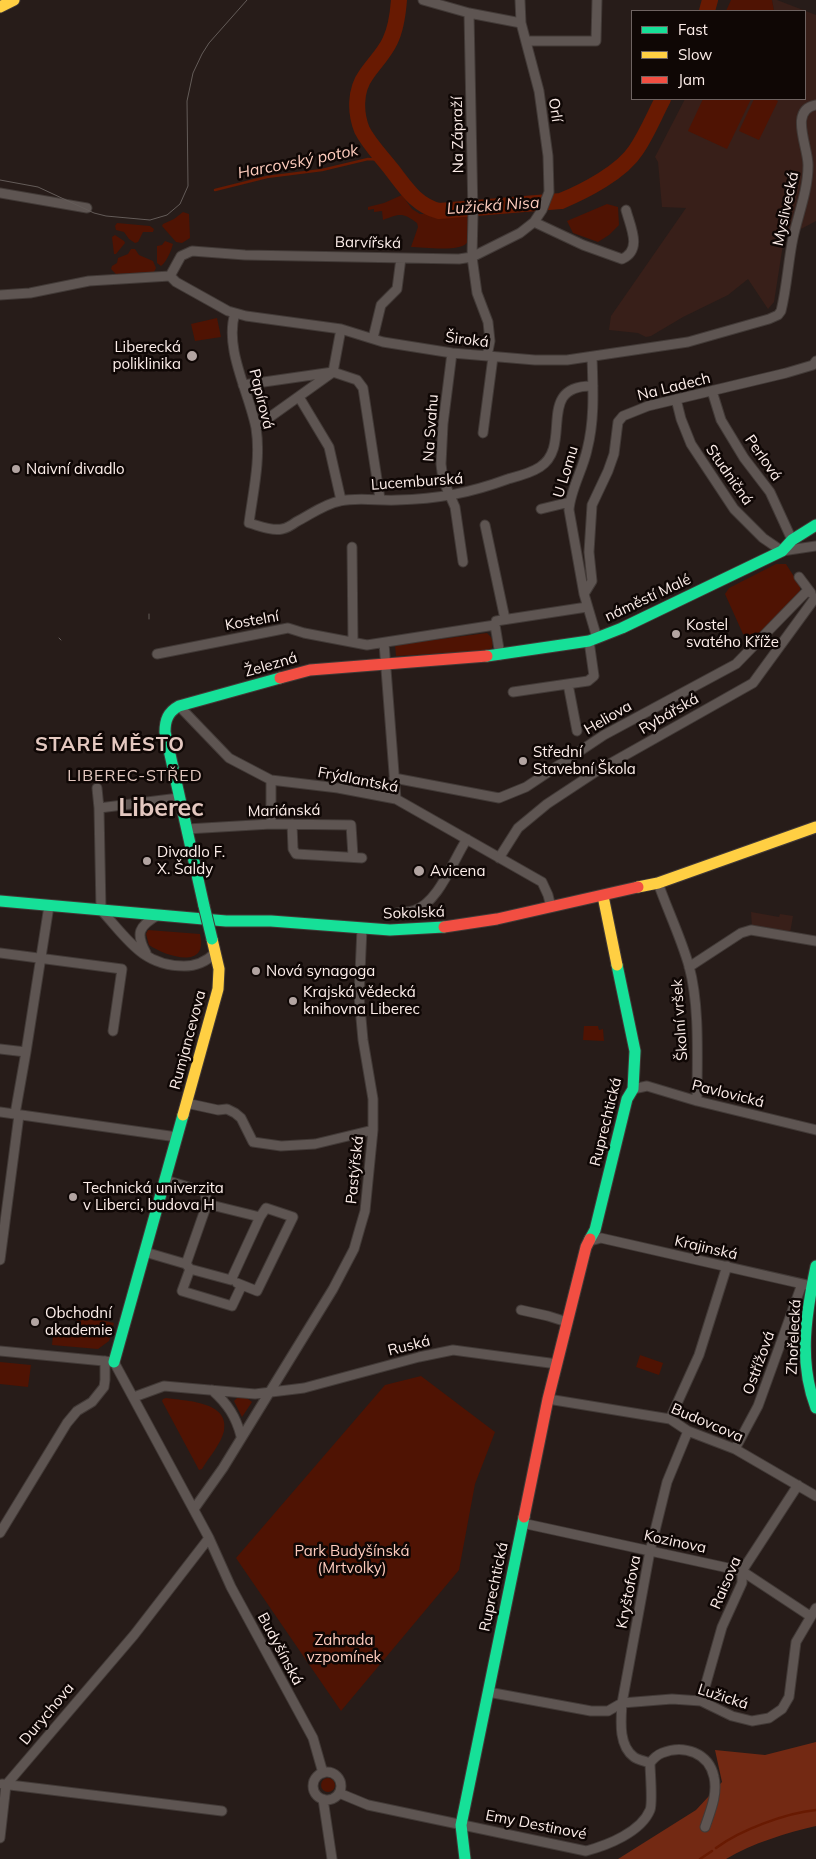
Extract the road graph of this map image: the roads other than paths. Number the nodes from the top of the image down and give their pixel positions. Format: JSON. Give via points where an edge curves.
{"nodes":[{"id":1,"x":14,"y":0,"type":"edge"},
{"id":2,"x":423,"y":0,"type":"edge"},
{"id":3,"x":520,"y":0,"type":"edge"},
{"id":4,"x":597,"y":0,"type":"edge"},
{"id":5,"x":0,"y":8,"type":"edge"},
{"id":6,"x":469,"y":13,"type":"junction"},
{"id":7,"x":521,"y":23,"type":"junction"},
{"id":8,"x":526,"y":41,"type":"junction"},
{"id":9,"x":816,"y":105,"type":"edge"},
{"id":10,"x":0,"y":193,"type":"edge"},
{"id":11,"x":86,"y":208,"type":"dead end"},
{"id":12,"x":626,"y":210,"type":"dead end"},
{"id":13,"x":534,"y":222,"type":"junction"},
{"id":14,"x":472,"y":257,"type":"junction"},
{"id":15,"x":402,"y":258,"type":"junction"},
{"id":16,"x":170,"y":276,"type":"junction"},
{"id":17,"x":0,"y":295,"type":"edge"},
{"id":18,"x":235,"y":313,"type":"junction"},
{"id":19,"x":769,"y":319,"type":"joint"},
{"id":20,"x":341,"y":329,"type":"junction"},
{"id":21,"x":373,"y":338,"type":"junction"},
{"id":22,"x":452,"y":353,"type":"junction"},
{"id":23,"x":490,"y":357,"type":"junction"},
{"id":24,"x":592,"y":357,"type":"junction"},
{"id":25,"x":815,"y":363,"type":"edge"},
{"id":26,"x":333,"y":372,"type":"junction"},
{"id":27,"x":243,"y":385,"type":"junction"},
{"id":28,"x":593,"y":386,"type":"junction"},
{"id":29,"x":712,"y":391,"type":"junction"},
{"id":30,"x":299,"y":396,"type":"junction"},
{"id":31,"x":676,"y":399,"type":"junction"},
{"id":32,"x":256,"y":428,"type":"junction"},
{"id":33,"x":482,"y":433,"type":"dead end"},
{"id":34,"x":450,"y":496,"type":"junction"},
{"id":35,"x":380,"y":499,"type":"junction"},
{"id":36,"x":341,"y":500,"type":"junction"},
{"id":37,"x":570,"y":502,"type":"junction"},
{"id":38,"x":541,"y":509,"type":"dead end"},
{"id":39,"x":249,"y":523,"type":"joint"},
{"id":40,"x":485,"y":525,"type":"dead end"},
{"id":41,"x":816,"y":525,"type":"edge"},
{"id":42,"x":792,"y":540,"type":"junction"},
{"id":43,"x":816,"y":546,"type":"edge"},
{"id":44,"x":352,"y":547,"type":"dead end"},
{"id":45,"x":782,"y":551,"type":"junction"},
{"id":46,"x":463,"y":562,"type":"dead end"},
{"id":47,"x":799,"y":578,"type":"dead end"},
{"id":48,"x":808,"y":590,"type":"junction"},
{"id":49,"x":584,"y":594,"type":"junction"},
{"id":50,"x":816,"y":599,"type":"edge"},
{"id":51,"x":587,"y":607,"type":"junction"},
{"id":52,"x":501,"y":622,"type":"junction"},
{"id":53,"x":593,"y":640,"type":"junction"},
{"id":54,"x":353,"y":642,"type":"junction"},
{"id":55,"x":384,"y":643,"type":"junction"},
{"id":56,"x":157,"y":654,"type":"dead end"},
{"id":57,"x":504,"y":654,"type":"junction"},
{"id":58,"x":386,"y":663,"type":"junction"},
{"id":59,"x":568,"y":684,"type":"junction"},
{"id":60,"x":513,"y":692,"type":"dead end"},
{"id":61,"x":179,"y":706,"type":"junction"},
{"id":62,"x":169,"y":713,"type":"joint"},
{"id":63,"x":577,"y":731,"type":"dead end"},
{"id":64,"x":394,"y":778,"type":"junction"},
{"id":65,"x":271,"y":780,"type":"junction"},
{"id":66,"x":97,"y":788,"type":"dead end"},
{"id":67,"x":179,"y":798,"type":"junction"},
{"id":68,"x":396,"y":799,"type":"junction"},
{"id":69,"x":99,"y":808,"type":"junction"},
{"id":70,"x":271,"y":824,"type":"junction"},
{"id":71,"x":292,"y":824,"type":"junction"},
{"id":72,"x":816,"y":827,"type":"edge"},
{"id":73,"x":187,"y":829,"type":"junction"},
{"id":74,"x":467,"y":839,"type":"junction"},
{"id":75,"x":499,"y":858,"type":"junction"},
{"id":76,"x":658,"y":883,"type":"junction"},
{"id":77,"x":604,"y":896,"type":"junction"},
{"id":78,"x":0,"y":902,"type":"edge"},
{"id":79,"x":49,"y":906,"type":"junction"},
{"id":80,"x":551,"y":907,"type":"junction"},
{"id":81,"x":101,"y":910,"type":"junction"},
{"id":82,"x":397,"y":913,"type":"dead end"},
{"id":83,"x":158,"y":915,"type":"junction"},
{"id":84,"x":362,"y":928,"type":"junction"},
{"id":85,"x":816,"y":941,"type":"edge"},
{"id":86,"x":0,"y":953,"type":"edge"},
{"id":87,"x":215,"y":954,"type":"junction"},
{"id":88,"x":148,"y":958,"type":"junction"},
{"id":89,"x":40,"y":959,"type":"junction"},
{"id":90,"x":689,"y":967,"type":"junction"},
{"id":91,"x":113,"y":1031,"type":"dead end"},
{"id":92,"x":0,"y":1049,"type":"edge"},
{"id":93,"x":26,"y":1052,"type":"junction"},
{"id":94,"x":633,"y":1089,"type":"junction"},
{"id":95,"x":698,"y":1101,"type":"junction"},
{"id":96,"x":186,"y":1103,"type":"junction"},
{"id":97,"x":0,"y":1112,"type":"edge"},
{"id":98,"x":17,"y":1114,"type":"junction"},
{"id":99,"x":373,"y":1130,"type":"junction"},
{"id":100,"x":816,"y":1130,"type":"edge"},
{"id":101,"x":177,"y":1137,"type":"junction"},
{"id":102,"x":165,"y":1180,"type":"junction"},
{"id":103,"x":208,"y":1204,"type":"junction"},
{"id":104,"x":260,"y":1217,"type":"junction"},
{"id":105,"x":2,"y":1233,"type":"edge"},
{"id":106,"x":590,"y":1241,"type":"junction"},
{"id":107,"x":145,"y":1252,"type":"junction"},
{"id":108,"x":0,"y":1260,"type":"edge"},
{"id":109,"x":727,"y":1266,"type":"junction"},
{"id":110,"x":816,"y":1266,"type":"edge"},
{"id":111,"x":188,"y":1267,"type":"junction"},
{"id":112,"x":231,"y":1280,"type":"junction"},
{"id":113,"x":242,"y":1285,"type":"junction"},
{"id":114,"x":810,"y":1286,"type":"edge"},
{"id":115,"x":520,"y":1310,"type":"dead end"},
{"id":116,"x":567,"y":1322,"type":"junction"},
{"id":117,"x":0,"y":1350,"type":"edge"},
{"id":118,"x":109,"y":1362,"type":"junction"},
{"id":119,"x":557,"y":1364,"type":"junction"},
{"id":120,"x":212,"y":1390,"type":"junction"},
{"id":121,"x":270,"y":1391,"type":"junction"},
{"id":122,"x":134,"y":1397,"type":"junction"},
{"id":123,"x":548,"y":1398,"type":"junction"},
{"id":124,"x":816,"y":1408,"type":"edge"},
{"id":125,"x":670,"y":1420,"type":"junction"},
{"id":126,"x":688,"y":1431,"type":"junction"},
{"id":127,"x":241,"y":1436,"type":"junction"},
{"id":128,"x":735,"y":1449,"type":"junction"},
{"id":129,"x":798,"y":1485,"type":"junction"},
{"id":130,"x":816,"y":1496,"type":"edge"},
{"id":131,"x":194,"y":1509,"type":"junction"},
{"id":132,"x":522,"y":1523,"type":"junction"},
{"id":133,"x":0,"y":1533,"type":"edge"},
{"id":134,"x":209,"y":1538,"type":"junction"},
{"id":135,"x":650,"y":1551,"type":"junction"},
{"id":136,"x":742,"y":1571,"type":"junction"},
{"id":137,"x":816,"y":1608,"type":"edge"},
{"id":138,"x":810,"y":1616,"type":"junction"},
{"id":139,"x":488,"y":1692,"type":"junction"},
{"id":140,"x":701,"y":1701,"type":"junction"},
{"id":141,"x":622,"y":1703,"type":"junction"},
{"id":142,"x":650,"y":1763,"type":"junction"},
{"id":143,"x":323,"y":1773,"type":"junction"},
{"id":144,"x":2,"y":1785,"type":"edge"},
{"id":145,"x":339,"y":1793,"type":"junction"},
{"id":146,"x":323,"y":1799,"type":"junction"},
{"id":147,"x":222,"y":1811,"type":"dead end"},
{"id":148,"x":462,"y":1825,"type":"junction"},
{"id":149,"x":705,"y":1827,"type":"dead end"},
{"id":150,"x":0,"y":1838,"type":"edge"},
{"id":151,"x":332,"y":1859,"type":"edge"},
{"id":152,"x":465,"y":1859,"type":"edge"}],
"edges":[{"from":1,"to":5,"type":"street"},
{"from":2,"to":6,"type":"street"},
{"from":3,"to":7,"type":"street","name":"Orlí"},
{"from":4,"to":8,"type":"street","via":[[596,41]]},
{"from":6,"to":7,"type":"street"},
{"from":6,"to":14,"type":"street","name":"Na Zápraží"},
{"from":7,"to":8,"type":"street","name":"Orlí"},
{"from":8,"to":13,"type":"street","name":"Orlí","via":[[548,156],[549,192]]},
{"from":9,"to":19,"type":"street","name":"Myslivecká","via":[[804,111],[802,117],[808,165],[806,181],[781,311]]},
{"from":10,"to":11,"type":"street"},
{"from":12,"to":13,"type":"street","via":[[635,236],[634,245],[622,259]]},
{"from":13,"to":14,"type":"street","name":"Barvířská","via":[[520,233]]},
{"from":14,"to":15,"type":"street","name":"Barvířská"},
{"from":14,"to":23,"type":"street","name":"Na Zápraží","via":[[477,293],[488,322]]},
{"from":15,"to":16,"type":"street","name":"Barvířská","via":[[192,251],[181,256]]},
{"from":15,"to":21,"type":"street","via":[[397,289],[381,305]]},
{"from":16,"to":17,"type":"street","via":[[89,281],[30,293]]},
{"from":16,"to":18,"type":"street","name":"Široká"},
{"from":18,"to":20,"type":"street","name":"Široká"},
{"from":18,"to":27,"type":"street","name":"Papírová","via":[[231,326]]},
{"from":19,"to":24,"type":"street","name":"Široká","via":[[688,342]]},
{"from":20,"to":21,"type":"street","name":"Široká"},
{"from":20,"to":26,"type":"street"},
{"from":21,"to":22,"type":"street","name":"Široká"},
{"from":22,"to":23,"type":"street","name":"Široká"},
{"from":22,"to":34,"type":"street","name":"Na Svahu","via":[[443,424],[442,464],[443,480]]},
{"from":23,"to":24,"type":"street","name":"Široká","via":[[553,360]]},
{"from":23,"to":33,"type":"street","name":"Na Zápraží"},
{"from":24,"to":28,"type":"street","name":"U Lomu"},
{"from":25,"to":29,"type":"street","name":"Na Ladech"},
{"from":26,"to":27,"type":"street"},
{"from":26,"to":30,"type":"street"},
{"from":26,"to":35,"type":"street","via":[[357,380],[363,388]]},
{"from":27,"to":32,"type":"street","name":"Papírová"},
{"from":28,"to":34,"type":"street","name":"Lucemburská","via":[[569,390],[561,398],[554,447],[541,467]]},
{"from":28,"to":37,"type":"street","name":"U Lomu","via":[[590,439]]},
{"from":29,"to":31,"type":"street","name":"Na Ladech"},
{"from":29,"to":42,"type":"street","name":"Perlová","via":[[721,420],[770,492]]},
{"from":30,"to":32,"type":"street"},
{"from":30,"to":36,"type":"street","via":[[329,447]]},
{"from":31,"to":45,"type":"street","name":"Studničná","via":[[691,444],[734,509],[763,538]]},
{"from":31,"to":49,"type":"street","name":"Na Ladech","via":[[630,412],[618,422],[614,454],[592,504],[589,552],[592,581]]},
{"from":32,"to":39,"type":"street","name":"Papírová","via":[[258,452]]},
{"from":34,"to":35,"type":"street","name":"Lucemburská"},
{"from":34,"to":46,"type":"street","name":"Na Svahu","via":[[455,507]]},
{"from":35,"to":36,"type":"street","name":"Lucemburská"},
{"from":36,"to":39,"type":"street","name":"Lucemburská","via":[[284,529]]},
{"from":37,"to":38,"type":"street"},
{"from":37,"to":49,"type":"street","name":"U Lomu"},
{"from":40,"to":52,"type":"street"},
{"from":41,"to":42,"type":"street"},
{"from":42,"to":45,"type":"street"},
{"from":43,"to":45,"type":"street"},
{"from":44,"to":54,"type":"street"},
{"from":45,"to":53,"type":"street","name":"náměstí Malé"},
{"from":47,"to":48,"type":"street"},
{"from":48,"to":50,"type":"street"},
{"from":48,"to":64,"type":"street","name":"Heliova","via":[[736,664],[604,735],[526,787],[499,798]]},
{"from":49,"to":51,"type":"street"},
{"from":50,"to":75,"type":"street","name":"Rybářská","via":[[753,683],[597,771],[547,804],[518,828]]},
{"from":51,"to":52,"type":"street","name":"Kostelní"},
{"from":51,"to":53,"type":"street"},
{"from":52,"to":55,"type":"street","name":"Kostelní"},
{"from":52,"to":57,"type":"street"},
{"from":53,"to":57,"type":"street","name":"náměstí Malé"},
{"from":53,"to":59,"type":"street","via":[[594,676],[588,681]]},
{"from":54,"to":55,"type":"street","name":"Kostelní","via":[[367,645]]},
{"from":54,"to":56,"type":"street","name":"Kostelní","via":[[288,628]]},
{"from":55,"to":58,"type":"street"},
{"from":57,"to":58,"type":"street","name":"Železná"},
{"from":58,"to":61,"type":"street","name":"Železná","via":[[296,673]]},
{"from":58,"to":64,"type":"street"},
{"from":59,"to":60,"type":"street"},
{"from":59,"to":63,"type":"street"},
{"from":61,"to":62,"type":"street","name":"Železná"},
{"from":61,"to":65,"type":"street","name":"Frýdlantská","via":[[229,758]]},
{"from":62,"to":67,"type":"street","name":"Rumjancevova","via":[[165,722],[166,732]]},
{"from":64,"to":68,"type":"street"},
{"from":65,"to":68,"type":"street","name":"Frýdlantská"},
{"from":65,"to":70,"type":"street"},
{"from":66,"to":69,"type":"street"},
{"from":67,"to":69,"type":"street"},
{"from":67,"to":73,"type":"street","name":"Rumjancevova"},
{"from":68,"to":74,"type":"street","name":"Frýdlantská"},
{"from":69,"to":81,"type":"street"},
{"from":70,"to":71,"type":"street","name":"Mariánská"},
{"from":70,"to":73,"type":"street","name":"Mariánská"},
{"from":71,"to":71,"type":"street","name":"Mariánská","via":[[350,825],[358,857],[296,854]]},
{"from":72,"to":76,"type":"street","name":"Sokolská"},
{"from":73,"to":87,"type":"street","name":"Rumjancevova","bridge":true},
{"from":74,"to":75,"type":"street","name":"Frýdlantská"},
{"from":74,"to":82,"type":"street","via":[[442,885],[423,906]]},
{"from":75,"to":80,"type":"street","name":"Frýdlantská","via":[[542,882]]},
{"from":76,"to":77,"type":"street","name":"Sokolská"},
{"from":76,"to":90,"type":"street","name":"Školní vršek"},
{"from":77,"to":80,"type":"street","name":"Sokolská"},
{"from":77,"to":94,"type":"street","name":"Ruprechtická","via":[[635,1051]]},
{"from":78,"to":79,"type":"street","name":"Sokolská"},
{"from":79,"to":81,"type":"street","name":"Sokolská"},
{"from":79,"to":89,"type":"street"},
{"from":80,"to":84,"type":"street","name":"Sokolská","via":[[450,927]]},
{"from":81,"to":83,"type":"street","name":"Sokolská"},
{"from":81,"to":88,"type":"street"},
{"from":83,"to":84,"type":"street","name":"Sokolská"},
{"from":83,"to":88,"type":"street","via":[[144,923],[142,928],[140,938]]},
{"from":84,"to":99,"type":"street","name":"Pastýřská","via":[[359,996],[373,1099]]},
{"from":85,"to":90,"type":"street","via":[[751,930],[741,933]]},
{"from":86,"to":89,"type":"street"},
{"from":87,"to":88,"type":"street","via":[[205,962],[189,966],[164,964]]},
{"from":87,"to":96,"type":"street","name":"Rumjancevova","via":[[219,986]]},
{"from":89,"to":91,"type":"street","via":[[122,969]]},
{"from":89,"to":93,"type":"street"},
{"from":90,"to":95,"type":"street","name":"Školní vršek","via":[[696,1020]]},
{"from":92,"to":93,"type":"street"},
{"from":93,"to":98,"type":"street"},
{"from":94,"to":95,"type":"street","name":"Pavlovická","via":[[647,1086]]},
{"from":94,"to":106,"type":"street","name":"Ruprechtická","via":[[627,1099]]},
{"from":95,"to":100,"type":"street","name":"Pavlovická"},
{"from":96,"to":99,"type":"street","via":[[235,1113],[253,1142],[281,1146],[315,1144]]},
{"from":96,"to":101,"type":"street","name":"Rumjancevova"},
{"from":97,"to":98,"type":"street"},
{"from":98,"to":101,"type":"street"},
{"from":98,"to":105,"type":"street"},
{"from":99,"to":121,"type":"street","name":"Pastýřská","via":[[365,1211],[354,1249]]},
{"from":101,"to":102,"type":"street","name":"Rumjancevova"},
{"from":102,"to":103,"type":"street","via":[[205,1192]]},
{"from":102,"to":107,"type":"street","name":"Rumjancevova"},
{"from":103,"to":104,"type":"street"},
{"from":103,"to":111,"type":"street"},
{"from":104,"to":112,"type":"street"},
{"from":104,"to":113,"type":"street","via":[[266,1208],[293,1217],[257,1291]]},
{"from":105,"to":108,"type":"street"},
{"from":106,"to":109,"type":"street","name":"Krajinská","via":[[601,1238]]},
{"from":106,"to":116,"type":"street","name":"Ruprechtická"},
{"from":107,"to":111,"type":"street"},
{"from":107,"to":118,"type":"street","name":"Rumjancevova"},
{"from":109,"to":114,"type":"street","name":"Krajinská"},
{"from":109,"to":125,"type":"street","via":[[699,1354]]},
{"from":110,"to":114,"type":"street","name":"Zhořelecká"},
{"from":111,"to":112,"type":"street"},
{"from":111,"to":113,"type":"street","via":[[182,1292],[232,1306]]},
{"from":112,"to":113,"type":"street"},
{"from":114,"to":124,"type":"street","name":"Zhořelecká","via":[[805,1361],[807,1382]]},
{"from":114,"to":128,"type":"street","name":"Ostřížová","via":[[758,1406]]},
{"from":115,"to":116,"type":"street"},
{"from":116,"to":119,"type":"street","name":"Ruprechtická"},
{"from":117,"to":118,"type":"street"},
{"from":118,"to":122,"type":"street","name":"Budyšínská"},
{"from":118,"to":133,"type":"street","via":[[104,1387],[67,1423]]},
{"from":119,"to":121,"type":"street","name":"Ruská","via":[[453,1350],[304,1388]]},
{"from":119,"to":123,"type":"street","name":"Ruprechtická"},
{"from":120,"to":121,"type":"street","name":"Ruská","via":[[255,1394]]},
{"from":120,"to":122,"type":"street","name":"Ruská","via":[[164,1386]]},
{"from":120,"to":127,"type":"street","via":[[232,1410]]},
{"from":121,"to":127,"type":"street","name":"Pastýřská"},
{"from":122,"to":131,"type":"street","name":"Budyšínská"},
{"from":123,"to":125,"type":"street","name":"Budovcova"},
{"from":123,"to":132,"type":"street","name":"Ruprechtická"},
{"from":125,"to":126,"type":"street","name":"Budovcova"},
{"from":126,"to":128,"type":"street","name":"Budovcova"},
{"from":126,"to":135,"type":"street","name":"Kryštofova","via":[[667,1482]]},
{"from":127,"to":131,"type":"street","name":"Pastýřská"},
{"from":128,"to":129,"type":"street","name":"Budovcova"},
{"from":129,"to":130,"type":"street","name":"Budovcova"},
{"from":129,"to":136,"type":"street","name":"Raisova"},
{"from":131,"to":134,"type":"street","name":"Budyšínská"},
{"from":132,"to":135,"type":"street","name":"Kozinova"},
{"from":132,"to":139,"type":"street","name":"Ruprechtická"},
{"from":134,"to":143,"type":"street","name":"Budyšínská","via":[[231,1587],[313,1738]]},
{"from":134,"to":144,"type":"street","name":"Durychova","via":[[134,1635]]},
{"from":135,"to":136,"type":"street","name":"Kozinova"},
{"from":135,"to":141,"type":"street","name":"Kryštofova"},
{"from":136,"to":138,"type":"street","name":"Kozinova"},
{"from":136,"to":140,"type":"street","name":"Raisova","via":[[742,1583],[722,1627]]},
{"from":137,"to":138,"type":"street","name":"Lužická"},
{"from":138,"to":140,"type":"street","name":"Lužická","via":[[796,1642],[789,1697],[782,1709],[769,1718],[752,1721],[732,1716]]},
{"from":139,"to":141,"type":"street","name":"Lužická","via":[[591,1711],[608,1711]]},
{"from":139,"to":148,"type":"street","name":"Ruprechtická"},
{"from":140,"to":141,"type":"street","name":"Lužická","via":[[672,1699]]},
{"from":141,"to":142,"type":"street","via":[[621,1729],[625,1745],[634,1757]]},
{"from":142,"to":148,"type":"street","name":"Emy Destinové","via":[[651,1808],[639,1827],[602,1847],[586,1851]]},
{"from":142,"to":149,"type":"street","via":[[660,1753],[678,1749],[692,1751],[708,1761],[715,1778],[715,1794]]},
{"from":143,"to":145,"type":"street","via":[[332,1773],[338,1778]]},
{"from":143,"to":146,"type":"street","via":[[316,1778],[314,1786],[316,1794]]},
{"from":144,"to":147,"type":"street"},
{"from":144,"to":150,"type":"street"},
{"from":145,"to":146,"type":"street","via":[[331,1799]]},
{"from":145,"to":148,"type":"street","via":[[368,1805]]},
{"from":146,"to":151,"type":"street"},
{"from":148,"to":152,"type":"street","name":"Ruprechtická"}]}
